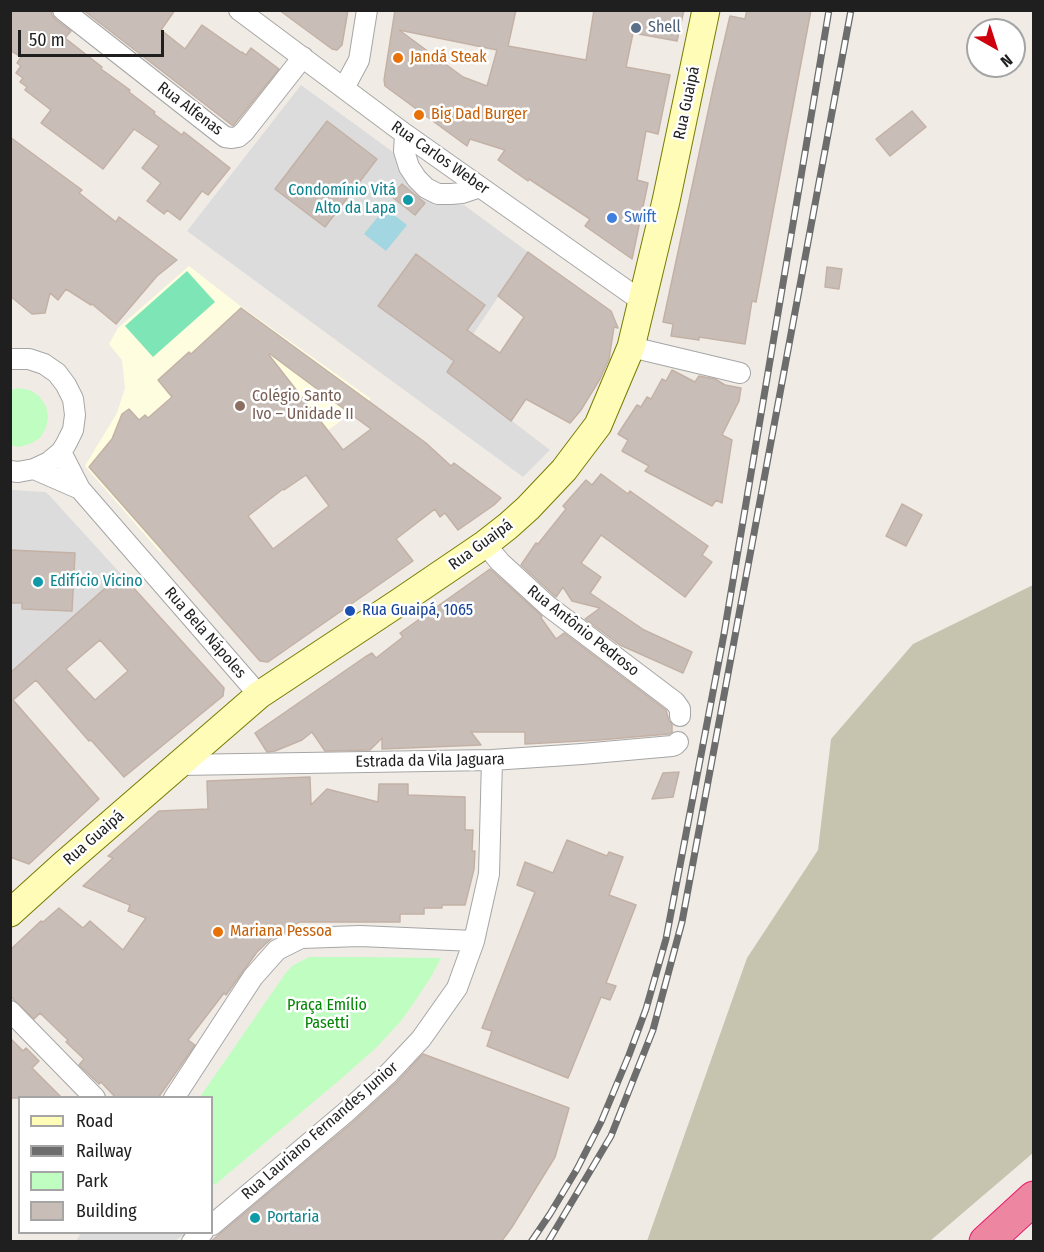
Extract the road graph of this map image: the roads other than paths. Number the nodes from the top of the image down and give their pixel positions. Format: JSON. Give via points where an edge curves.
{"nodes":[{"id":1,"x":63,"y":10,"type":"edge"},
{"id":2,"x":239,"y":10,"type":"edge"},
{"id":3,"x":367,"y":10,"type":"edge"},
{"id":4,"x":706,"y":10,"type":"edge"},
{"id":5,"x":303,"y":57,"type":"junction"},
{"id":6,"x":344,"y":88,"type":"junction"},
{"id":7,"x":405,"y":134,"type":"junction"},
{"id":8,"x":480,"y":187,"type":"junction"},
{"id":9,"x":643,"y":302,"type":"junction"},
{"id":10,"x":10,"y":342,"type":"edge"},
{"id":11,"x":631,"y":347,"type":"junction"},
{"id":12,"x":18,"y":359,"type":"edge"},
{"id":13,"x":741,"y":373,"type":"dead end"},
{"id":14,"x":61,"y":452,"type":"junction"},
{"id":15,"x":34,"y":469,"type":"junction"},
{"id":16,"x":10,"y":471,"type":"edge"},
{"id":17,"x":80,"y":489,"type":"junction"},
{"id":18,"x":485,"y":544,"type":"junction"},
{"id":19,"x":259,"y":695,"type":"junction"},
{"id":20,"x":680,"y":716,"type":"dead end"},
{"id":21,"x":678,"y":742,"type":"dead end"},
{"id":22,"x":492,"y":760,"type":"junction"},
{"id":23,"x":179,"y":765,"type":"junction"},
{"id":24,"x":10,"y":913,"type":"edge"},
{"id":25,"x":474,"y":941,"type":"junction"},
{"id":26,"x":10,"y":1011,"type":"edge"},
{"id":27,"x":93,"y":1096,"type":"edge"},
{"id":28,"x":175,"y":1096,"type":"edge"},
{"id":29,"x":1034,"y":1198,"type":"edge"},
{"id":30,"x":213,"y":1222,"type":"edge"},
{"id":31,"x":993,"y":1237,"type":"edge"}],
"edges":[{"from":1,"to":5,"type":"street","name":"Rua Alfenas","via":[[232,138],[244,132]]},
{"from":2,"to":5,"type":"street","name":"Rua Carlos Weber"},
{"from":3,"to":6,"type":"street","via":[[358,60]]},
{"from":4,"to":9,"type":"main road","name":"Rua Guaipá"},
{"from":5,"to":6,"type":"street","name":"Rua Carlos Weber"},
{"from":6,"to":7,"type":"street","name":"Rua Carlos Weber"},
{"from":7,"to":8,"type":"street","name":"Rua Carlos Weber"},
{"from":7,"to":8,"type":"street","via":[[404,151],[409,167],[426,188],[438,194],[451,194]]},
{"from":8,"to":9,"type":"street","name":"Rua Carlos Weber"},
{"from":9,"to":11,"type":"main road","name":"Rua Guaipá"},
{"from":10,"to":12,"type":"street"},
{"from":11,"to":13,"type":"street"},
{"from":11,"to":18,"type":"main road","name":"Rua Guaipá","via":[[598,425],[564,470],[528,508]]},
{"from":12,"to":14,"type":"street","via":[[44,364],[57,373],[73,399],[73,430]]},
{"from":14,"to":15,"type":"street"},
{"from":14,"to":17,"type":"street"},
{"from":15,"to":16,"type":"street"},
{"from":15,"to":17,"type":"street"},
{"from":17,"to":19,"type":"street","name":"Rua Bela Nápoles"},
{"from":18,"to":19,"type":"main road","name":"Rua Guaipá"},
{"from":18,"to":20,"type":"street","name":"Rua Antônio Pedroso","via":[[548,606],[675,702]]},
{"from":19,"to":23,"type":"main road","name":"Rua Guaipá"},
{"from":21,"to":22,"type":"street","name":"Estrada da Vila Jaguara","via":[[672,746]]},
{"from":22,"to":23,"type":"street","name":"Estrada da Vila Jaguara"},
{"from":22,"to":25,"type":"street","name":"Rua Lauriano Fernandes Junior","via":[[489,874]]},
{"from":23,"to":24,"type":"main road","name":"Rua Guaipá"},
{"from":25,"to":28,"type":"street","via":[[312,938],[277,950],[254,977]]},
{"from":25,"to":30,"type":"street","name":"Rua Lauriano Fernandes Junior","via":[[457,988],[421,1039],[345,1113]]},
{"from":26,"to":27,"type":"street"},
{"from":29,"to":31,"type":"highway"}]}
